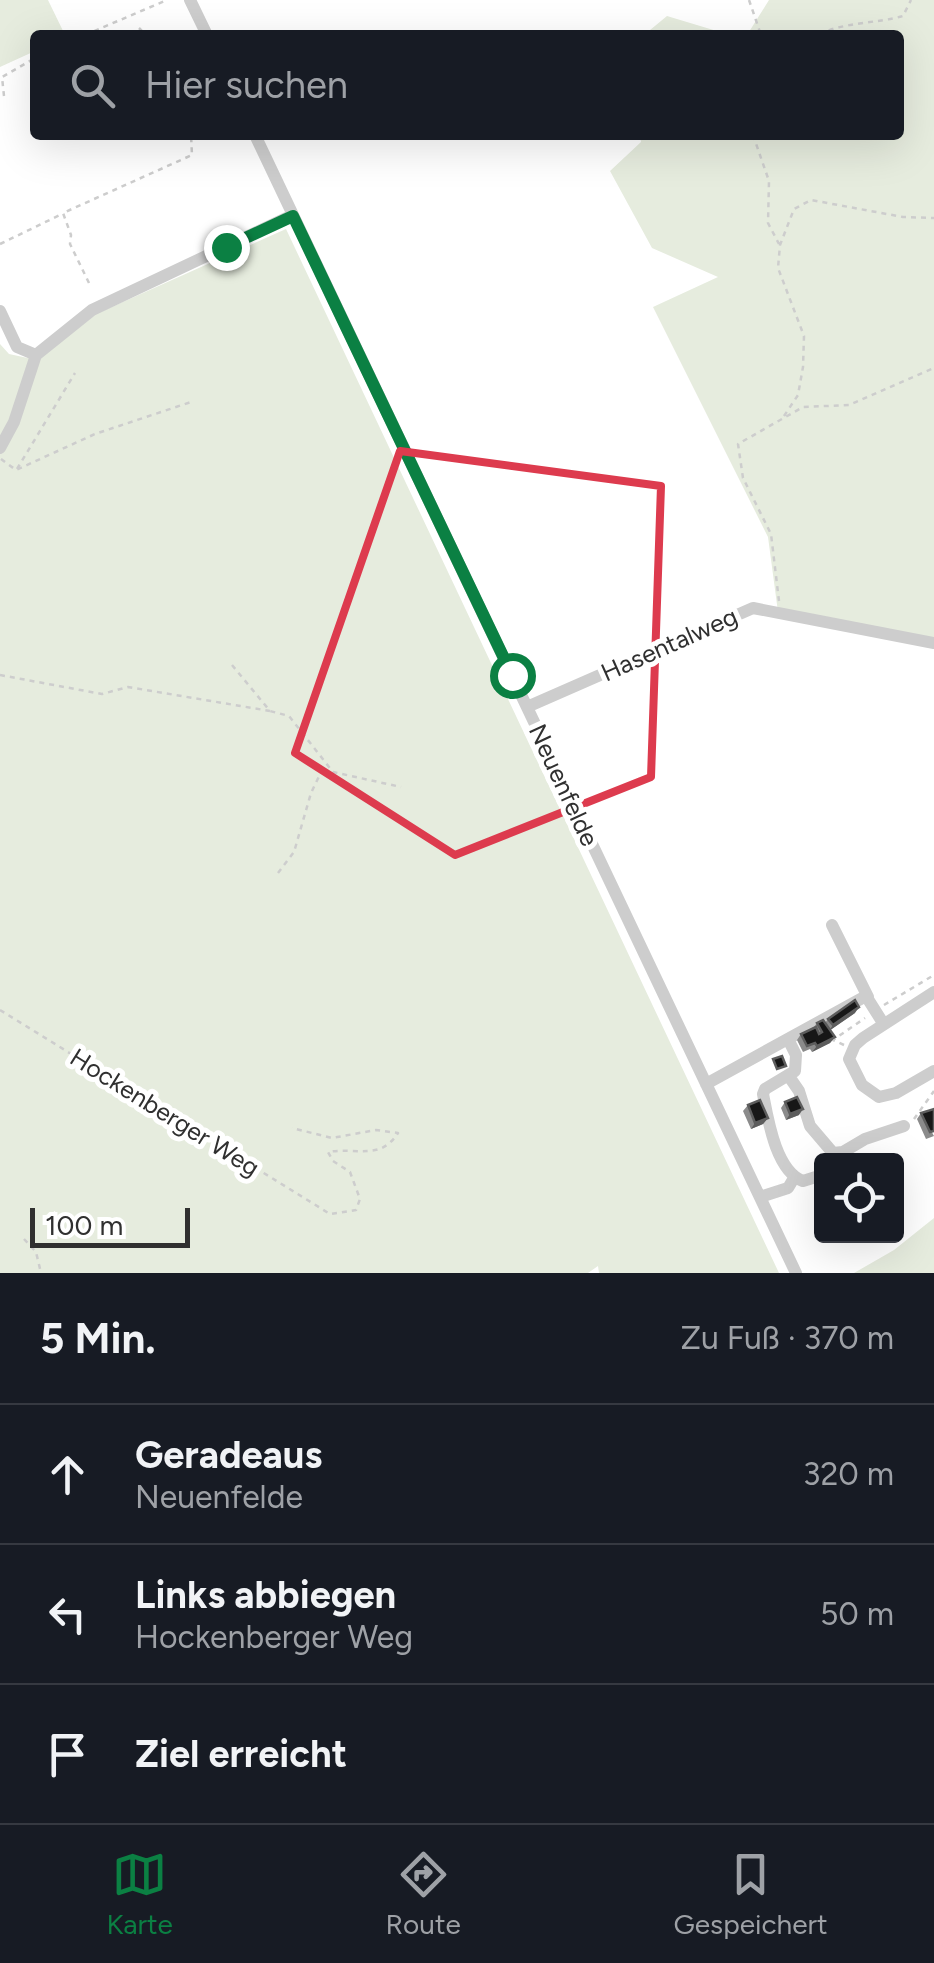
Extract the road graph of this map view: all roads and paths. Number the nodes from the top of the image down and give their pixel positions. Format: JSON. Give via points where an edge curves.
{"nodes":[{"id":1,"x":167,"y":0,"type":"edge"},
{"id":2,"x":190,"y":0,"type":"edge"},
{"id":3,"x":750,"y":0,"type":"edge"},
{"id":4,"x":912,"y":0,"type":"edge"},
{"id":5,"x":138,"y":28,"type":"dead end"},
{"id":6,"x":97,"y":30,"type":"edge"},
{"id":7,"x":140,"y":30,"type":"edge"},
{"id":8,"x":205,"y":30,"type":"edge"},
{"id":9,"x":759,"y":30,"type":"edge"},
{"id":10,"x":826,"y":30,"type":"edge"},
{"id":11,"x":30,"y":61,"type":"edge"},
{"id":12,"x":4,"y":96,"type":"dead end"},
{"id":13,"x":190,"y":140,"type":"edge"},
{"id":14,"x":256,"y":140,"type":"edge"},
{"id":15,"x":755,"y":140,"type":"edge"},
{"id":16,"x":62,"y":213,"type":"junction"},
{"id":17,"x":293,"y":216,"type":"junction"},
{"id":18,"x":934,"y":218,"type":"edge"},
{"id":19,"x":0,"y":244,"type":"edge"},
{"id":20,"x":780,"y":245,"type":"junction"},
{"id":21,"x":89,"y":283,"type":"dead end"},
{"id":22,"x":0,"y":311,"type":"edge"},
{"id":23,"x":36,"y":354,"type":"junction"},
{"id":24,"x":934,"y":368,"type":"edge"},
{"id":25,"x":75,"y":374,"type":"dead end"},
{"id":26,"x":191,"y":402,"type":"dead end"},
{"id":27,"x":768,"y":425,"type":"junction"},
{"id":28,"x":0,"y":448,"type":"edge"},
{"id":29,"x":0,"y":458,"type":"edge"},
{"id":30,"x":16,"y":470,"type":"junction"},
{"id":31,"x":780,"y":612,"type":"junction"},
{"id":32,"x":934,"y":643,"type":"edge"},
{"id":33,"x":232,"y":665,"type":"dead end"},
{"id":34,"x":0,"y":675,"type":"edge"},
{"id":35,"x":527,"y":707,"type":"junction"},
{"id":36,"x":270,"y":711,"type":"junction"},
{"id":37,"x":325,"y":763,"type":"junction"},
{"id":38,"x":402,"y":786,"type":"dead end"},
{"id":39,"x":278,"y":873,"type":"dead end"},
{"id":40,"x":832,"y":925,"type":"dead end"},
{"id":41,"x":934,"y":975,"type":"edge"},
{"id":42,"x":934,"y":992,"type":"edge"},
{"id":43,"x":868,"y":996,"type":"junction"},
{"id":44,"x":0,"y":1010,"type":"edge"},
{"id":45,"x":880,"y":1017,"type":"junction"},
{"id":46,"x":788,"y":1039,"type":"junction"},
{"id":47,"x":934,"y":1071,"type":"edge"},
{"id":48,"x":788,"y":1075,"type":"junction"},
{"id":49,"x":706,"y":1084,"type":"junction"},
{"id":50,"x":934,"y":1091,"type":"edge"},
{"id":51,"x":904,"y":1126,"type":"joint"},
{"id":52,"x":292,"y":1128,"type":"dead end"},
{"id":53,"x":832,"y":1153,"type":"edge"},
{"id":54,"x":841,"y":1153,"type":"edge"},
{"id":55,"x":794,"y":1178,"type":"junction"},
{"id":56,"x":814,"y":1178,"type":"edge"},
{"id":57,"x":760,"y":1197,"type":"junction"},
{"id":58,"x":24,"y":1239,"type":"dead end"},
{"id":59,"x":41,"y":1273,"type":"edge"},
{"id":60,"x":796,"y":1273,"type":"edge"}],
"edges":[{"from":1,"to":6,"type":"path"},
{"from":2,"to":8,"type":"street"},
{"from":3,"to":9,"type":"path"},
{"from":4,"to":10,"type":"path","via":[[903,16]]},
{"from":5,"to":7,"type":"path"},
{"from":11,"to":12,"type":"path","via":[[2,77]]},
{"from":13,"to":16,"type":"path","via":[[192,155]]},
{"from":14,"to":17,"type":"street","name":"Neuenfelde"},
{"from":15,"to":20,"type":"path","via":[[769,181],[768,223]]},
{"from":16,"to":19,"type":"path"},
{"from":16,"to":21,"type":"path"},
{"from":17,"to":23,"type":"street","via":[[92,310]]},
{"from":17,"to":35,"type":"street","name":"Neuenfelde"},
{"from":18,"to":20,"type":"path","via":[[811,200],[794,209]]},
{"from":20,"to":27,"type":"path","via":[[778,268],[804,336],[803,368],[798,395],[784,417]]},
{"from":22,"to":23,"type":"street","via":[[17,347]]},
{"from":23,"to":28,"type":"street"},
{"from":24,"to":27,"type":"path","via":[[849,405],[802,407]]},
{"from":25,"to":30,"type":"path"},
{"from":26,"to":30,"type":"path"},
{"from":27,"to":31,"type":"path","via":[[738,444],[742,478],[771,534]]},
{"from":29,"to":30,"type":"path"},
{"from":31,"to":32,"type":"street","name":"Hasentalweg"},
{"from":31,"to":35,"type":"street","name":"Hasentalweg","via":[[752,608]]},
{"from":33,"to":36,"type":"path"},
{"from":34,"to":36,"type":"path","via":[[102,694],[128,687]]},
{"from":35,"to":49,"type":"street","name":"Neuenfelde"},
{"from":36,"to":37,"type":"path","via":[[289,716]]},
{"from":37,"to":38,"type":"path","via":[[333,772]]},
{"from":37,"to":39,"type":"path","via":[[294,852]]},
{"from":40,"to":43,"type":"street"},
{"from":41,"to":45,"type":"path"},
{"from":42,"to":45,"type":"street"},
{"from":43,"to":45,"type":"street"},
{"from":43,"to":46,"type":"street"},
{"from":44,"to":52,"type":"path","name":"Hockenberger Weg","via":[[330,1214],[356,1210],[360,1199],[350,1172],[328,1152],[382,1151],[398,1133],[332,1138]]},
{"from":45,"to":47,"type":"street","via":[[849,1058],[871,1094],[887,1098]]},
{"from":46,"to":48,"type":"street","via":[[797,1066]]},
{"from":46,"to":49,"type":"street"},
{"from":48,"to":53,"type":"street","via":[[810,1126]]},
{"from":48,"to":55,"type":"street","via":[[763,1094],[772,1137]]},
{"from":49,"to":57,"type":"street","name":"Neuenfelde"},
{"from":50,"to":51,"type":"path"},
{"from":51,"to":54,"type":"street"},
{"from":55,"to":56,"type":"street"},
{"from":55,"to":57,"type":"street","via":[[788,1188]]},
{"from":57,"to":60,"type":"street","name":"Neuenfelde"},
{"from":58,"to":59,"type":"path"}]}
